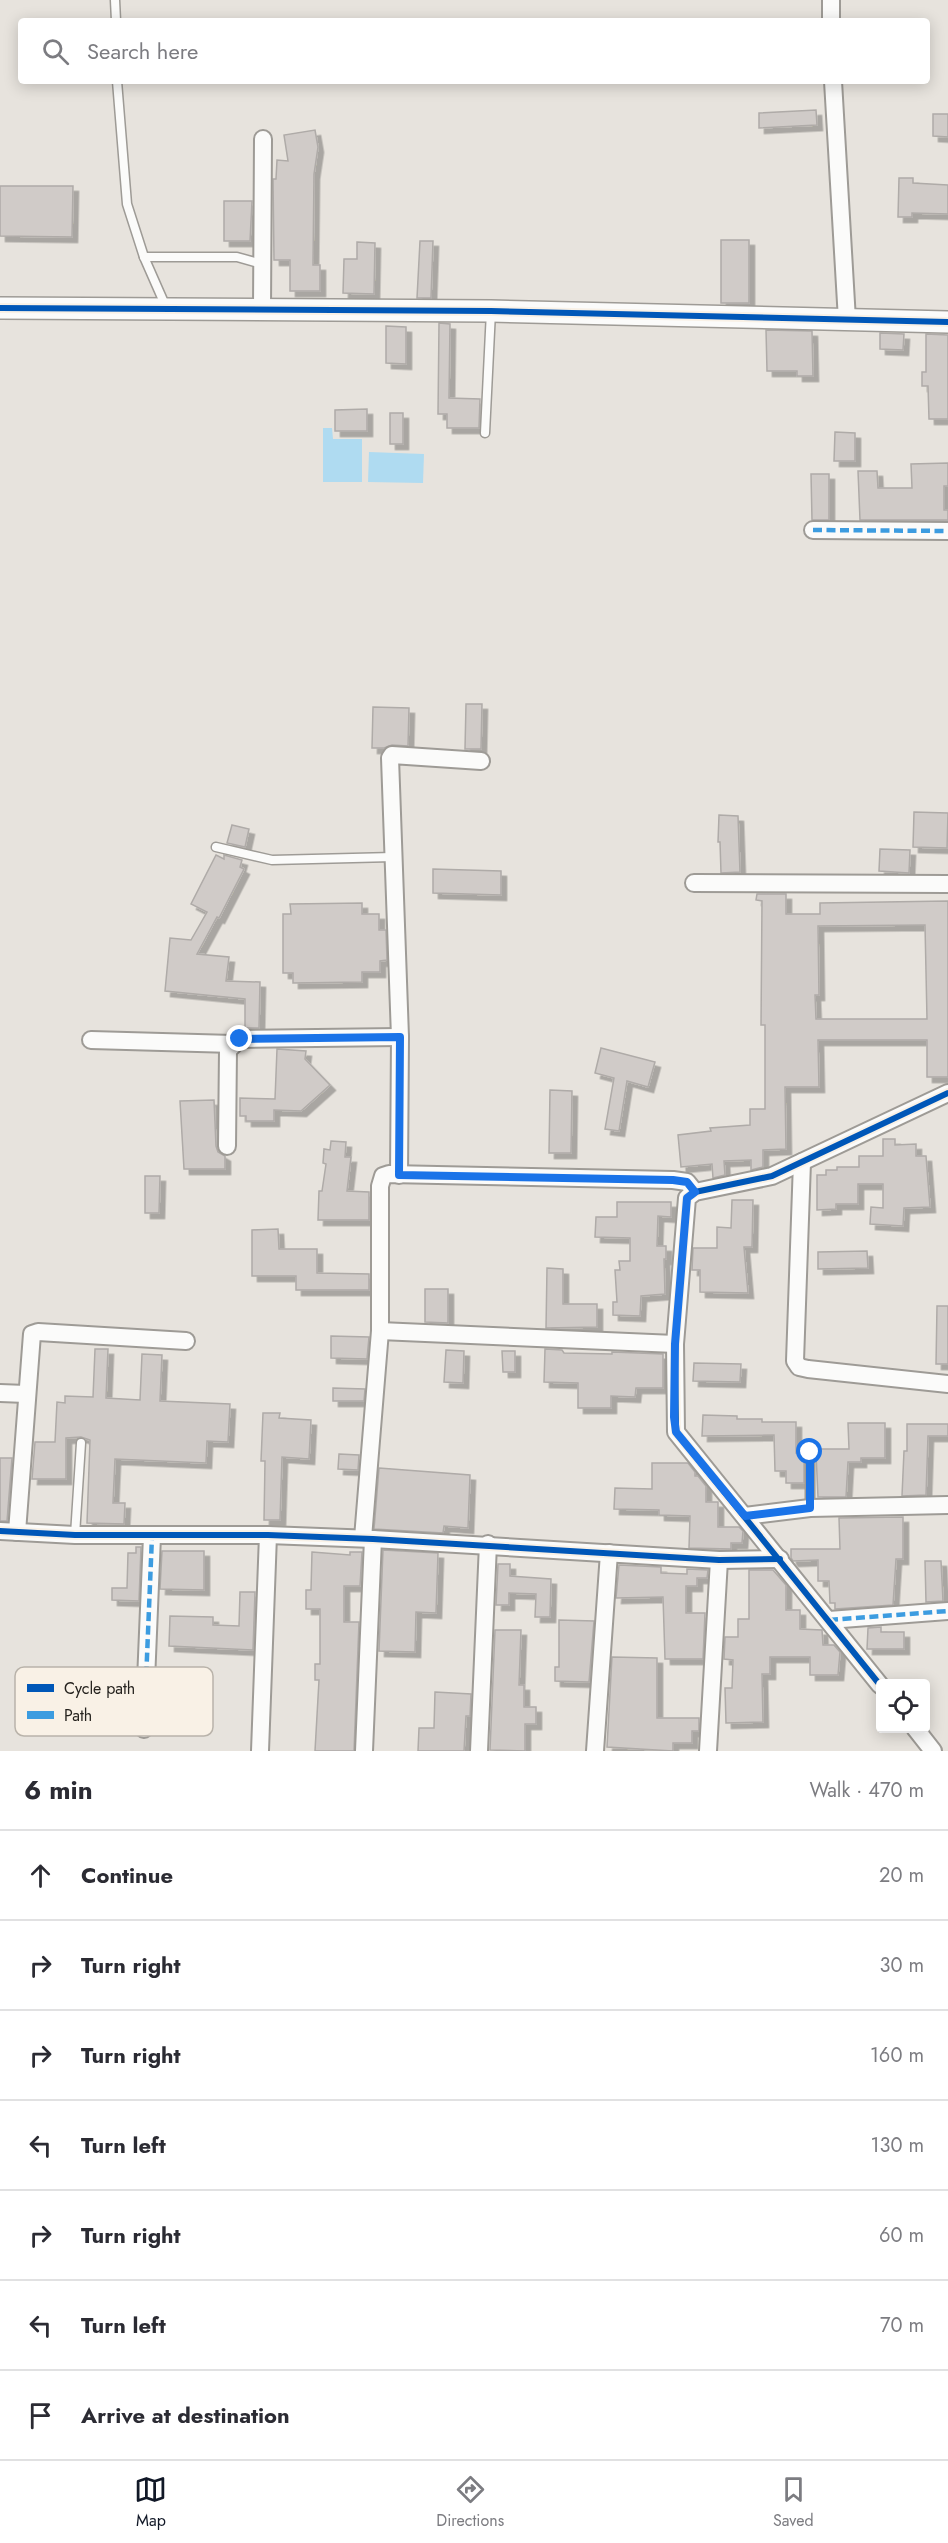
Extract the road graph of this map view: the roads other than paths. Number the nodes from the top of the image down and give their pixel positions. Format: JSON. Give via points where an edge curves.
{"nodes":[{"id":1,"x":115,"y":0,"type":"edge"},
{"id":2,"x":831,"y":0,"type":"edge"},
{"id":3,"x":116,"y":18,"type":"edge"},
{"id":4,"x":831,"y":18,"type":"edge"},
{"id":5,"x":117,"y":84,"type":"edge"},
{"id":6,"x":832,"y":84,"type":"edge"},
{"id":7,"x":262,"y":139,"type":"dead end"},
{"id":8,"x":144,"y":257,"type":"junction"},
{"id":9,"x":262,"y":264,"type":"junction"},
{"id":10,"x":0,"y":308,"type":"edge"},
{"id":11,"x":262,"y":309,"type":"junction"},
{"id":12,"x":167,"y":310,"type":"junction"},
{"id":13,"x":491,"y":311,"type":"junction"},
{"id":14,"x":847,"y":320,"type":"junction"},
{"id":15,"x":948,"y":322,"type":"edge"},
{"id":16,"x":485,"y":433,"type":"dead end"},
{"id":17,"x":813,"y":530,"type":"dead end"},
{"id":18,"x":948,"y":531,"type":"edge"},
{"id":19,"x":481,"y":761,"type":"dead end"},
{"id":20,"x":216,"y":847,"type":"dead end"},
{"id":21,"x":393,"y":857,"type":"junction"},
{"id":22,"x":694,"y":883,"type":"dead end"},
{"id":23,"x":948,"y":884,"type":"edge"},
{"id":24,"x":400,"y":1037,"type":"junction"},
{"id":25,"x":92,"y":1040,"type":"dead end"},
{"id":26,"x":233,"y":1044,"type":"junction"},
{"id":27,"x":948,"y":1093,"type":"edge"},
{"id":28,"x":227,"y":1146,"type":"dead end"},
{"id":29,"x":802,"y":1162,"type":"junction"},
{"id":30,"x":399,"y":1175,"type":"junction"},
{"id":31,"x":695,"y":1192,"type":"junction"},
{"id":32,"x":380,"y":1331,"type":"junction"},
{"id":33,"x":186,"y":1341,"type":"dead end"},
{"id":34,"x":675,"y":1344,"type":"junction"},
{"id":35,"x":948,"y":1384,"type":"edge"},
{"id":36,"x":0,"y":1393,"type":"edge"},
{"id":37,"x":26,"y":1394,"type":"junction"},
{"id":38,"x":81,"y":1443,"type":"dead end"},
{"id":39,"x":810,"y":1452,"type":"dead end"},
{"id":40,"x":948,"y":1505,"type":"edge"},
{"id":41,"x":810,"y":1508,"type":"junction"},
{"id":42,"x":745,"y":1516,"type":"junction"},
{"id":43,"x":0,"y":1531,"type":"edge"},
{"id":44,"x":17,"y":1532,"type":"junction"},
{"id":45,"x":75,"y":1535,"type":"junction"},
{"id":46,"x":268,"y":1535,"type":"junction"},
{"id":47,"x":152,"y":1536,"type":"junction"},
{"id":48,"x":368,"y":1538,"type":"junction"},
{"id":49,"x":488,"y":1544,"type":"junction"},
{"id":50,"x":609,"y":1553,"type":"junction"},
{"id":51,"x":780,"y":1559,"type":"junction"},
{"id":52,"x":719,"y":1560,"type":"junction"},
{"id":53,"x":948,"y":1611,"type":"edge"},
{"id":54,"x":829,"y":1620,"type":"junction"},
{"id":55,"x":147,"y":1667,"type":"edge"},
{"id":56,"x":876,"y":1680,"type":"edge"},
{"id":57,"x":919,"y":1733,"type":"edge"},
{"id":58,"x":260,"y":1751,"type":"edge"},
{"id":59,"x":364,"y":1751,"type":"edge"},
{"id":60,"x":479,"y":1751,"type":"edge"},
{"id":61,"x":595,"y":1751,"type":"edge"},
{"id":62,"x":708,"y":1751,"type":"edge"},
{"id":63,"x":933,"y":1751,"type":"edge"}],
"edges":[{"from":1,"to":3,"type":"lane"},
{"from":2,"to":4,"type":"street"},
{"from":5,"to":8,"type":"lane","via":[[127,204]]},
{"from":6,"to":14,"type":"street"},
{"from":7,"to":9,"type":"street"},
{"from":8,"to":9,"type":"lane","via":[[237,257]]},
{"from":8,"to":12,"type":"lane"},
{"from":9,"to":11,"type":"street"},
{"from":10,"to":12,"type":"street"},
{"from":11,"to":12,"type":"street"},
{"from":11,"to":13,"type":"street"},
{"from":13,"to":14,"type":"street"},
{"from":13,"to":16,"type":"lane"},
{"from":14,"to":15,"type":"street"},
{"from":17,"to":18,"type":"street"},
{"from":19,"to":21,"type":"street","via":[[391,756]]},
{"from":20,"to":21,"type":"lane","via":[[272,860]]},
{"from":21,"to":24,"type":"street"},
{"from":22,"to":23,"type":"street"},
{"from":24,"to":26,"type":"street","via":[[259,1038],[240,1039]]},
{"from":24,"to":30,"type":"street"},
{"from":25,"to":26,"type":"street"},
{"from":26,"to":28,"type":"street","via":[[228,1050]]},
{"from":27,"to":29,"type":"street"},
{"from":29,"to":31,"type":"street","via":[[772,1176]]},
{"from":29,"to":35,"type":"street","via":[[795,1361],[807,1369]]},
{"from":30,"to":31,"type":"street","via":[[673,1180],[687,1182]]},
{"from":30,"to":32,"type":"street","via":[[383,1176],[380,1186]]},
{"from":31,"to":34,"type":"street","via":[[687,1198]]},
{"from":32,"to":34,"type":"street"},
{"from":32,"to":48,"type":"street"},
{"from":33,"to":37,"type":"street","via":[[34,1333],[30,1338]]},
{"from":34,"to":42,"type":"street","via":[[676,1432]]},
{"from":36,"to":37,"type":"street"},
{"from":37,"to":44,"type":"street"},
{"from":38,"to":45,"type":"lane"},
{"from":39,"to":41,"type":"lane"},
{"from":40,"to":41,"type":"street"},
{"from":41,"to":42,"type":"street"},
{"from":42,"to":51,"type":"street"},
{"from":43,"to":44,"type":"street"},
{"from":44,"to":45,"type":"street"},
{"from":45,"to":47,"type":"street"},
{"from":46,"to":47,"type":"street"},
{"from":46,"to":48,"type":"street"},
{"from":46,"to":58,"type":"street"},
{"from":47,"to":55,"type":"street"},
{"from":48,"to":49,"type":"street"},
{"from":48,"to":59,"type":"street"},
{"from":49,"to":50,"type":"street"},
{"from":49,"to":60,"type":"street"},
{"from":50,"to":52,"type":"street"},
{"from":50,"to":61,"type":"street"},
{"from":51,"to":52,"type":"street"},
{"from":51,"to":54,"type":"street"},
{"from":52,"to":62,"type":"street"},
{"from":53,"to":54,"type":"street"},
{"from":54,"to":56,"type":"street"},
{"from":57,"to":63,"type":"street"}]}
